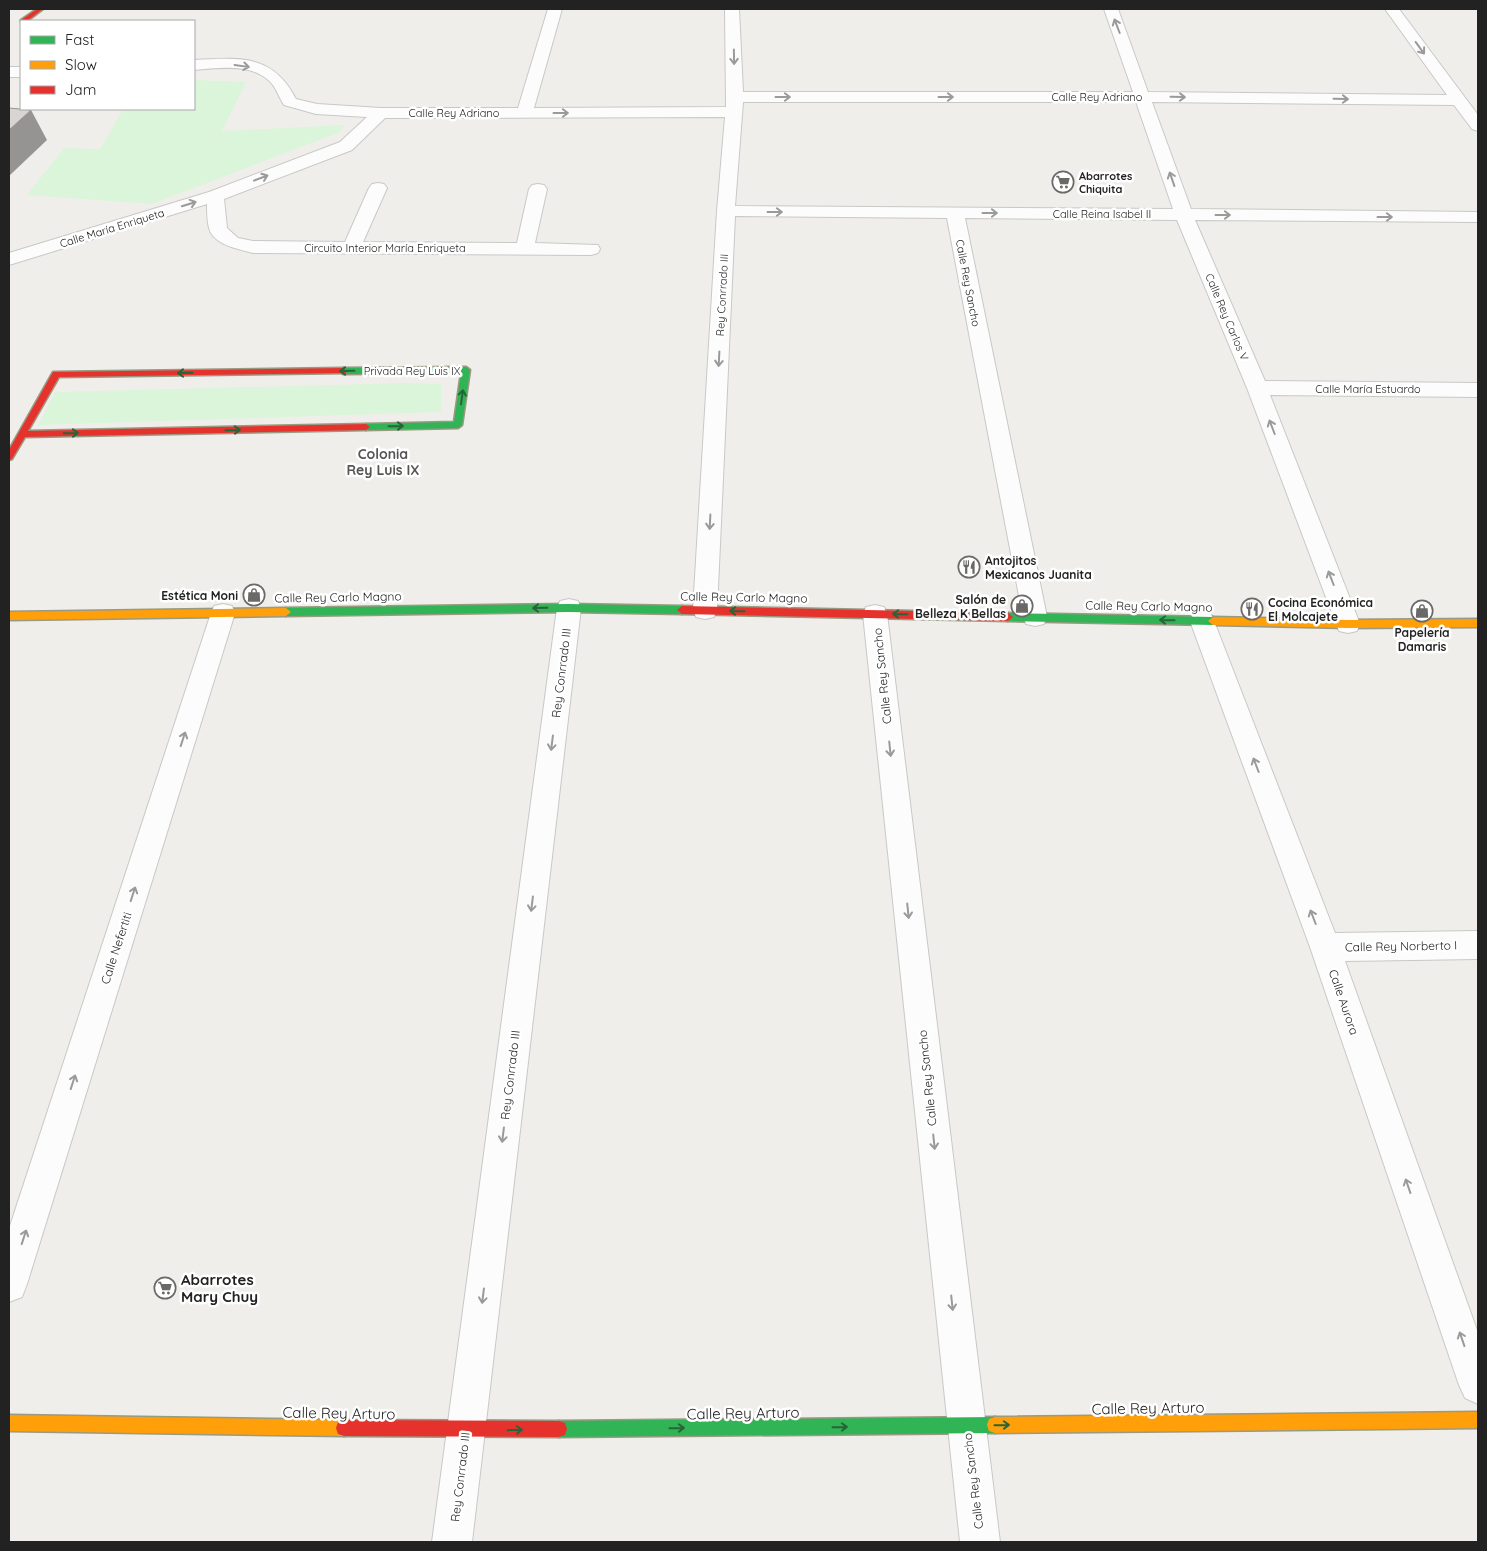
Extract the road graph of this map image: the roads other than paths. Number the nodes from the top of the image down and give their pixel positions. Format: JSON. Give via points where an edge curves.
{"nodes":[{"id":1,"x":40,"y":9,"type":"edge"},
{"id":2,"x":555,"y":9,"type":"edge"},
{"id":3,"x":732,"y":9,"type":"edge"},
{"id":4,"x":1110,"y":9,"type":"edge"},
{"id":5,"x":1392,"y":9,"type":"edge"},
{"id":6,"x":25,"y":20,"type":"edge"},
{"id":7,"x":195,"y":65,"type":"edge"},
{"id":8,"x":1144,"y":97,"type":"junction"},
{"id":9,"x":1459,"y":100,"type":"junction"},
{"id":10,"x":734,"y":105,"type":"junction"},
{"id":11,"x":382,"y":113,"type":"junction"},
{"id":12,"x":524,"y":113,"type":"junction"},
{"id":13,"x":1478,"y":126,"type":"edge"},
{"id":14,"x":378,"y":188,"type":"dead end"},
{"id":15,"x":538,"y":188,"type":"dead end"},
{"id":16,"x":215,"y":196,"type":"junction"},
{"id":17,"x":726,"y":211,"type":"junction"},
{"id":18,"x":955,"y":213,"type":"junction"},
{"id":19,"x":1184,"y":215,"type":"junction"},
{"id":20,"x":1478,"y":217,"type":"edge"},
{"id":21,"x":351,"y":249,"type":"junction"},
{"id":22,"x":525,"y":249,"type":"junction"},
{"id":23,"x":591,"y":249,"type":"dead end"},
{"id":24,"x":9,"y":259,"type":"edge"},
{"id":25,"x":1257,"y":388,"type":"junction"},
{"id":26,"x":1478,"y":390,"type":"edge"},
{"id":27,"x":22,"y":434,"type":"junction"},
{"id":28,"x":9,"y":457,"type":"edge"},
{"id":29,"x":569,"y":608,"type":"junction"},
{"id":30,"x":705,"y":610,"type":"junction"},
{"id":31,"x":223,"y":613,"type":"junction"},
{"id":32,"x":875,"y":614,"type":"junction"},
{"id":33,"x":9,"y":616,"type":"edge"},
{"id":34,"x":1035,"y":617,"type":"junction"},
{"id":35,"x":1202,"y":621,"type":"junction"},
{"id":36,"x":1478,"y":623,"type":"edge"},
{"id":37,"x":1348,"y":624,"type":"junction"},
{"id":38,"x":1478,"y":945,"type":"edge"},
{"id":39,"x":1324,"y":947,"type":"junction"},
{"id":40,"x":9,"y":1284,"type":"edge"},
{"id":41,"x":1478,"y":1385,"type":"edge"},
{"id":42,"x":1478,"y":1420,"type":"edge"},
{"id":43,"x":9,"y":1422,"type":"edge"},
{"id":44,"x":966,"y":1425,"type":"junction"},
{"id":45,"x":466,"y":1430,"type":"junction"},
{"id":46,"x":452,"y":1542,"type":"edge"},
{"id":47,"x":980,"y":1542,"type":"edge"}],
"edges":[{"from":1,"to":6,"type":"street"},
{"from":2,"to":12,"type":"street"},
{"from":3,"to":10,"type":"street","name":"Rey Conrrado III","one_way":true},
{"from":8,"to":4,"type":"street","name":"Calle Rey Carlos V","one_way":true},
{"from":5,"to":9,"type":"street","one_way":true},
{"from":7,"to":11,"type":"street","name":"Calle Rey Adriano","one_way":true,"via":[[226,63],[265,69],[278,80],[290,102],[316,109]]},
{"from":8,"to":9,"type":"street","name":"Calle Rey Adriano","one_way":true},
{"from":10,"to":8,"type":"street","name":"Calle Rey Adriano","one_way":true},
{"from":19,"to":8,"type":"street","name":"Calle Rey Carlos V","one_way":true},
{"from":9,"to":13,"type":"street"},
{"from":12,"to":10,"type":"street","name":"Calle Rey Adriano","one_way":true},
{"from":10,"to":17,"type":"street","name":"Rey Conrrado III"},
{"from":11,"to":12,"type":"street","name":"Calle Rey Adriano"},
{"from":16,"to":11,"type":"street","name":"Calle María Enriqueta","one_way":true,"via":[[346,146]]},
{"from":14,"to":21,"type":"street"},
{"from":15,"to":22,"type":"street"},
{"from":16,"to":21,"type":"street","name":"Circuito Interior María Enriqueta","via":[[218,230],[232,242],[254,247]]},
{"from":24,"to":16,"type":"street","name":"Calle María Enriqueta","one_way":true},
{"from":17,"to":18,"type":"street","name":"Calle Reina Isabel II","one_way":true},
{"from":17,"to":30,"type":"street","name":"Rey Conrrado III","one_way":true},
{"from":18,"to":19,"type":"street","name":"Calle Reina Isabel II","one_way":true},
{"from":18,"to":34,"type":"street","name":"Calle Rey Sancho"},
{"from":19,"to":20,"type":"street","name":"Calle Reina Isabel II","one_way":true},
{"from":19,"to":25,"type":"street","name":"Calle Rey Carlos V"},
{"from":21,"to":22,"type":"street","name":"Circuito Interior María Enriqueta"},
{"from":22,"to":23,"type":"street","name":"Circuito Interior María Enriqueta"},
{"from":25,"to":26,"type":"street","name":"Calle María Estuardo"},
{"from":37,"to":25,"type":"street","name":"Calle Rey Carlos V","one_way":true},
{"from":27,"to":27,"type":"street","name":"Privada Rey Luis IX","one_way":true,"via":[[458,425],[466,370],[56,374]]},
{"from":27,"to":28,"type":"street","name":"Privada Rey Luis IX"},
{"from":29,"to":30,"type":"street","name":"Calle Rey Carlo Magno"},
{"from":29,"to":31,"type":"street","name":"Calle Rey Carlo Magno","one_way":true},
{"from":29,"to":45,"type":"street","name":"Rey Conrrado III","one_way":true},
{"from":32,"to":30,"type":"street","name":"Calle Rey Carlo Magno","one_way":true},
{"from":31,"to":33,"type":"street","name":"Calle Rey Carlo Magno"},
{"from":40,"to":31,"type":"street","name":"Calle Nefertiti","one_way":true},
{"from":34,"to":32,"type":"street","name":"Calle Rey Carlo Magno","one_way":true},
{"from":32,"to":44,"type":"street","name":"Calle Rey Sancho","one_way":true},
{"from":35,"to":34,"type":"street","name":"Calle Rey Carlo Magno","one_way":true},
{"from":35,"to":37,"type":"street","name":"Calle Rey Carlo Magno"},
{"from":39,"to":35,"type":"street","name":"Calle Aurora","one_way":true},
{"from":36,"to":37,"type":"street","name":"Calle Rey Carlo Magno"},
{"from":38,"to":39,"type":"street","name":"Calle Rey Norberto I"},
{"from":41,"to":39,"type":"street","name":"Calle Aurora","one_way":true},
{"from":44,"to":42,"type":"street","name":"Calle Rey Arturo","one_way":true},
{"from":43,"to":45,"type":"street","name":"Calle Rey Arturo"},
{"from":45,"to":44,"type":"street","name":"Calle Rey Arturo","one_way":true},
{"from":44,"to":47,"type":"street","name":"Calle Rey Sancho"},
{"from":45,"to":46,"type":"street","name":"Rey Conrrado III"}]}
